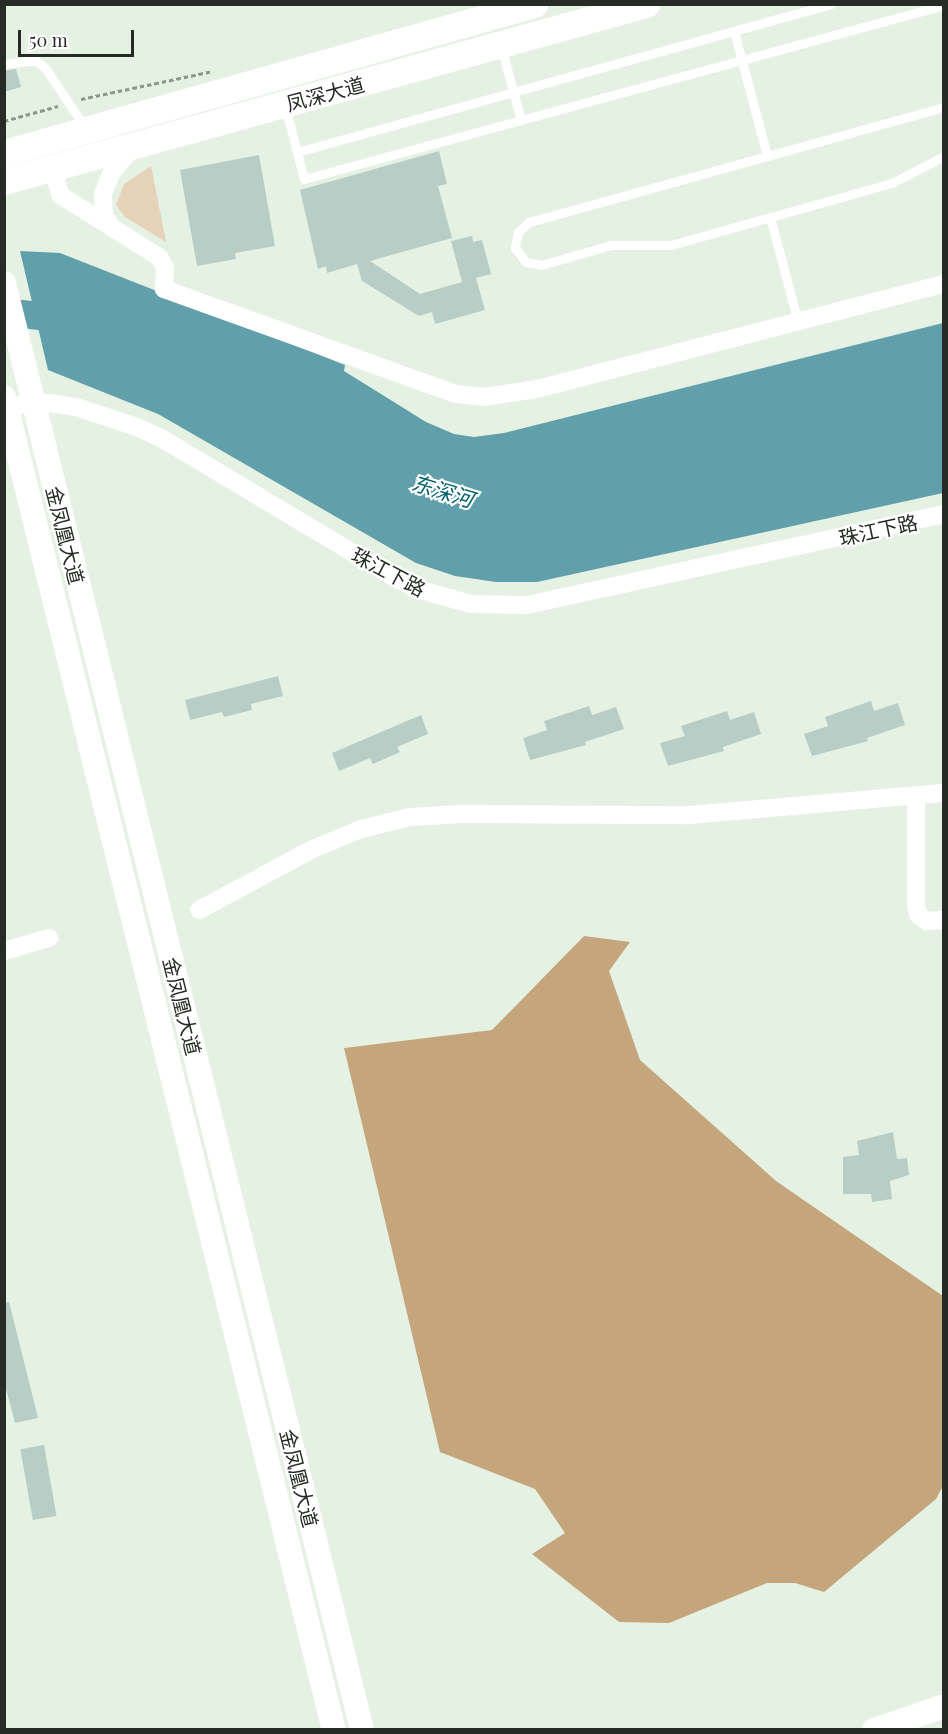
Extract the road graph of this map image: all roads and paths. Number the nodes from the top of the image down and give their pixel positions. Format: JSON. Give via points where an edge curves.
{"nodes":[{"id":1,"x":534,"y":4,"type":"edge"},
{"id":2,"x":646,"y":4,"type":"edge"},
{"id":3,"x":831,"y":4,"type":"edge"},
{"id":4,"x":944,"y":5,"type":"edge"},
{"id":5,"x":734,"y":31,"type":"junction"},
{"id":6,"x":501,"y":45,"type":"junction"},
{"id":7,"x":742,"y":60,"type":"junction"},
{"id":8,"x":4,"y":64,"type":"edge"},
{"id":9,"x":513,"y":93,"type":"junction"},
{"id":10,"x":284,"y":104,"type":"junction"},
{"id":11,"x":944,"y":107,"type":"edge"},
{"id":12,"x":521,"y":120,"type":"junction"},
{"id":13,"x":87,"y":130,"type":"junction"},
{"id":14,"x":134,"y":146,"type":"junction"},
{"id":15,"x":4,"y":153,"type":"edge"},
{"id":16,"x":297,"y":153,"type":"junction"},
{"id":17,"x":767,"y":156,"type":"junction"},
{"id":18,"x":944,"y":156,"type":"edge"},
{"id":19,"x":53,"y":168,"type":"junction"},
{"id":20,"x":4,"y":181,"type":"edge"},
{"id":21,"x":771,"y":217,"type":"junction"},
{"id":22,"x":112,"y":227,"type":"junction"},
{"id":23,"x":4,"y":283,"type":"edge"},
{"id":24,"x":944,"y":284,"type":"edge"},
{"id":25,"x":798,"y":322,"type":"junction"},
{"id":26,"x":5,"y":403,"type":"edge"},
{"id":27,"x":34,"y":404,"type":"junction"},
{"id":28,"x":944,"y":514,"type":"edge"},
{"id":29,"x":944,"y":793,"type":"edge"},
{"id":30,"x":916,"y":796,"type":"junction"},
{"id":31,"x":199,"y":910,"type":"dead end"},
{"id":32,"x":944,"y":920,"type":"edge"},
{"id":33,"x":49,"y":938,"type":"dead end"},
{"id":34,"x":4,"y":951,"type":"edge"},
{"id":35,"x":944,"y":1706,"type":"edge"},
{"id":36,"x":334,"y":1730,"type":"edge"},
{"id":37,"x":362,"y":1730,"type":"edge"},
{"id":38,"x":874,"y":1730,"type":"edge"}],
"edges":[{"from":1,"to":13,"type":"main road","name":"凤深大道"},
{"from":2,"to":6,"type":"main road","name":"凤深大道"},
{"from":3,"to":5,"type":"lane"},
{"from":4,"to":7,"type":"lane"},
{"from":5,"to":7,"type":"lane"},
{"from":5,"to":9,"type":"lane"},
{"from":6,"to":9,"type":"lane"},
{"from":6,"to":10,"type":"main road","name":"凤深大道"},
{"from":7,"to":12,"type":"lane"},
{"from":7,"to":17,"type":"lane"},
{"from":8,"to":13,"type":"lane","via":[[35,60],[46,69]]},
{"from":9,"to":12,"type":"lane"},
{"from":9,"to":16,"type":"lane"},
{"from":10,"to":14,"type":"main road","name":"凤深大道"},
{"from":10,"to":16,"type":"lane"},
{"from":11,"to":17,"type":"lane"},
{"from":12,"to":16,"type":"lane","via":[[304,180]]},
{"from":13,"to":15,"type":"main road","name":"凤深大道"},
{"from":14,"to":19,"type":"main road","name":"凤深大道"},
{"from":14,"to":22,"type":"street","via":[[112,172],[103,194],[104,216]]},
{"from":17,"to":21,"type":"lane","via":[[529,222],[518,232],[515,248],[526,262],[541,265],[611,245],[671,244]]},
{"from":18,"to":21,"type":"lane","via":[[892,183]]},
{"from":19,"to":20,"type":"main road","name":"凤深大道"},
{"from":19,"to":22,"type":"street","via":[[60,195]]},
{"from":21,"to":25,"type":"lane"},
{"from":22,"to":25,"type":"street","via":[[161,260],[164,289],[456,394],[483,397],[537,389]]},
{"from":23,"to":27,"type":"street","name":"金凤凰大道"},
{"from":24,"to":25,"type":"street"},
{"from":26,"to":27,"type":"street","name":"珠江下路"},
{"from":26,"to":36,"type":"street","name":"金凤凰大道"},
{"from":27,"to":28,"type":"street","name":"珠江下路","via":[[97,412],[161,438],[392,576],[426,592],[471,604],[527,605]]},
{"from":27,"to":37,"type":"street","name":"金凤凰大道"},
{"from":29,"to":30,"type":"street"},
{"from":30,"to":31,"type":"street","via":[[690,815],[410,817],[362,829],[313,849]]},
{"from":30,"to":32,"type":"street","via":[[916,906],[919,916],[927,921]]},
{"from":33,"to":34,"type":"street"},
{"from":35,"to":38,"type":"street"}]}
